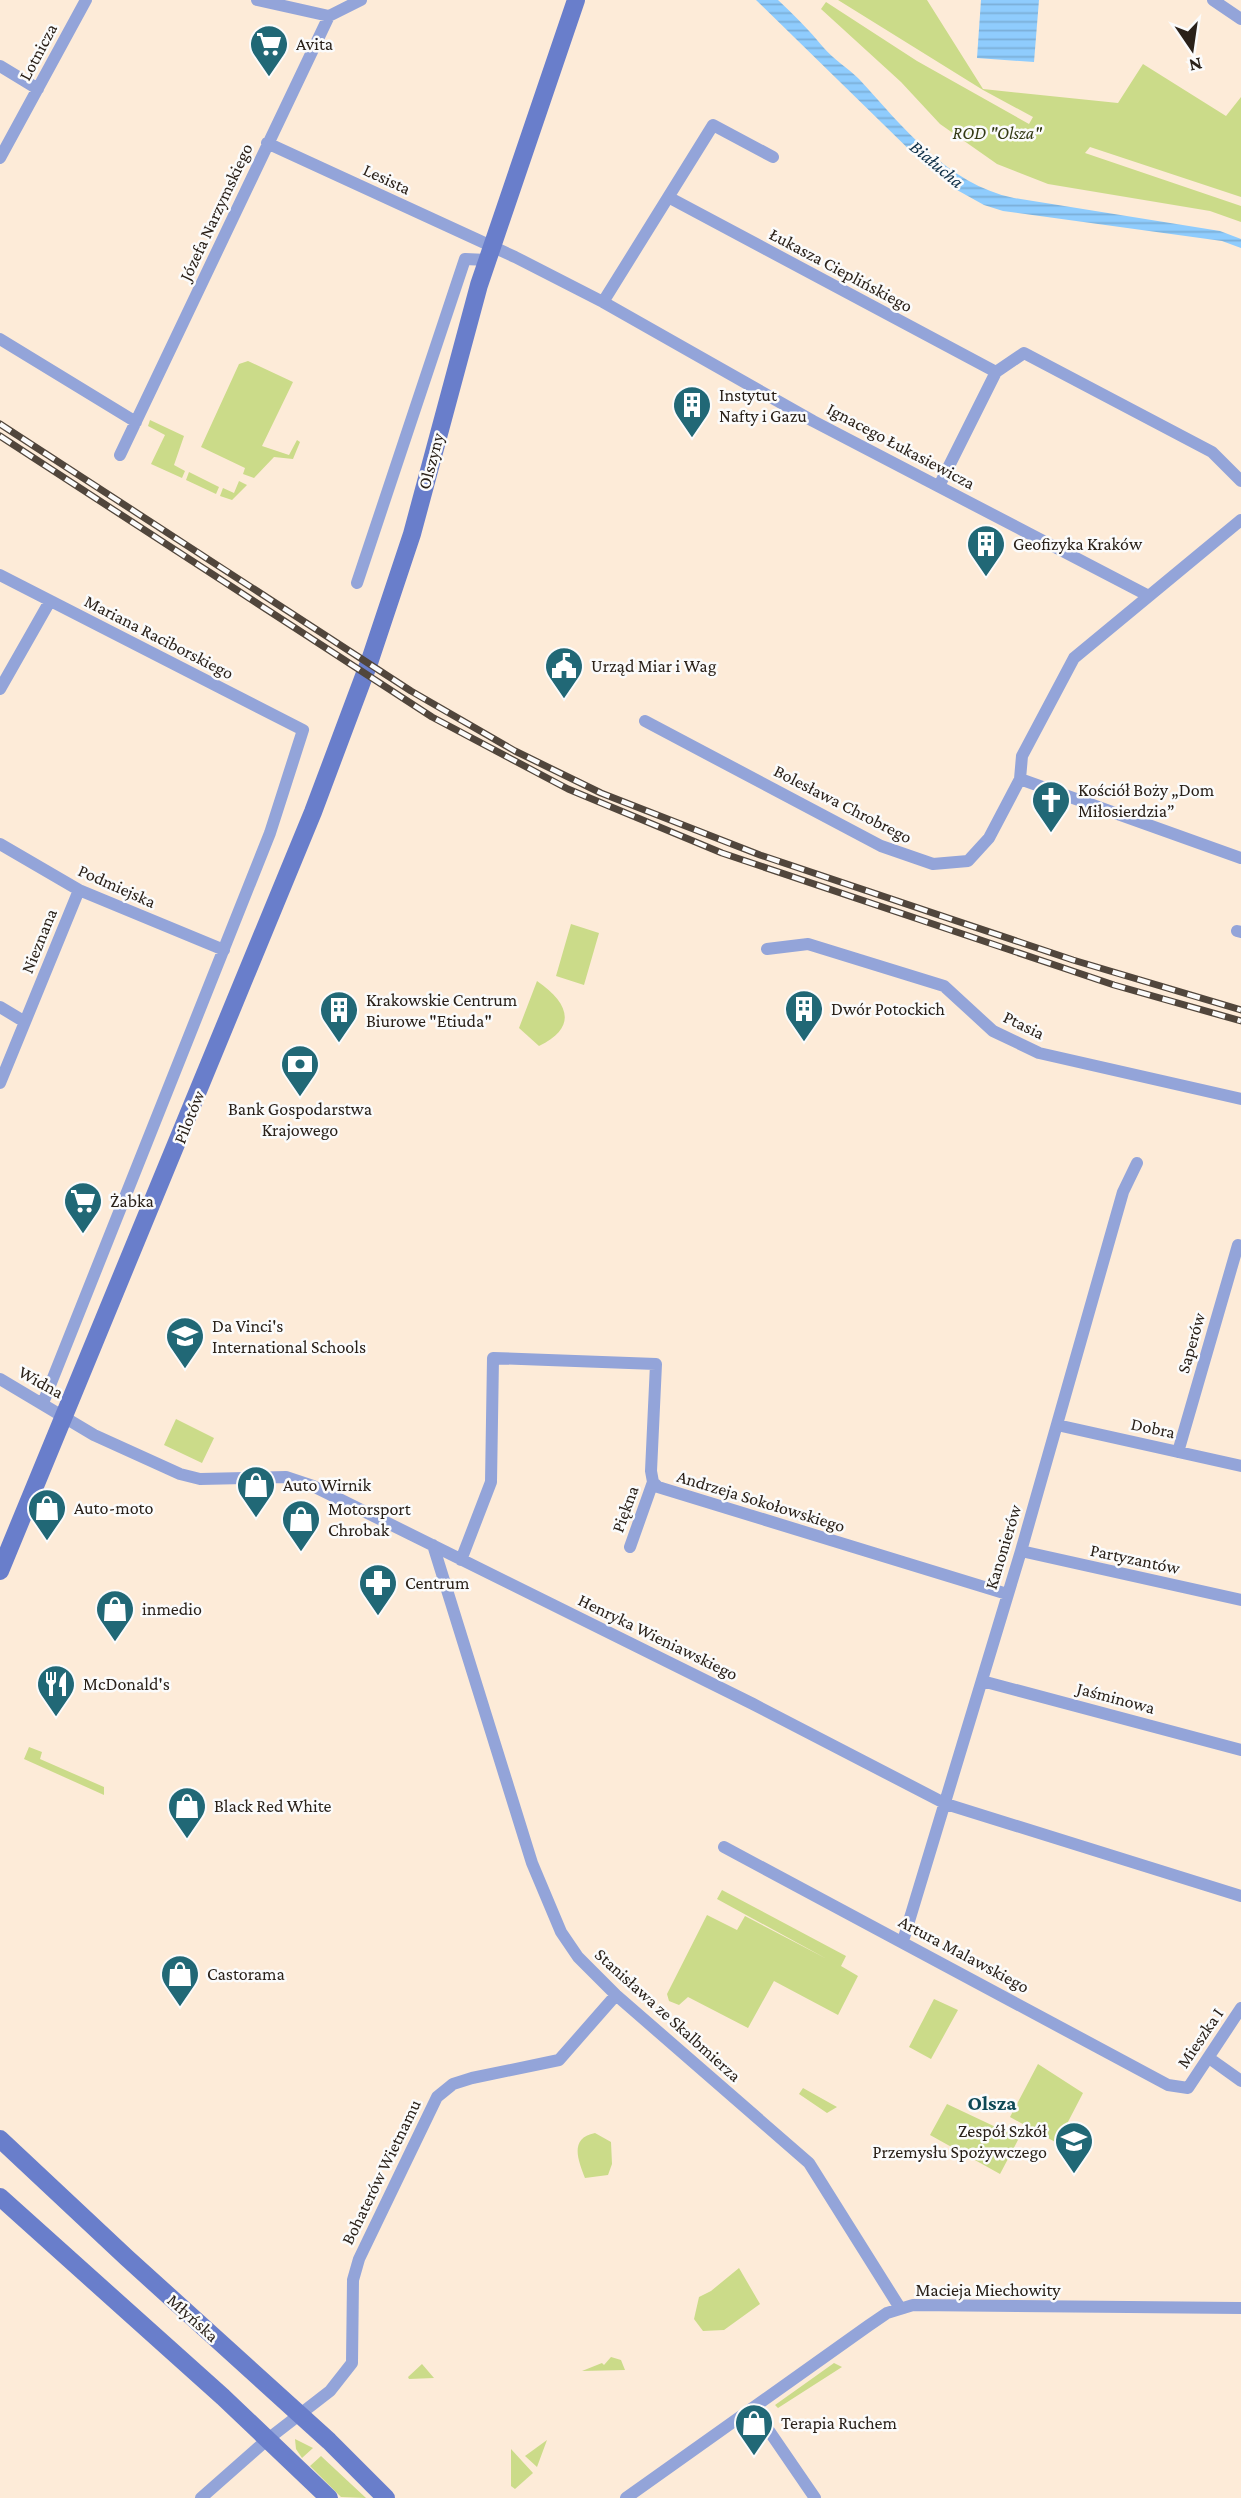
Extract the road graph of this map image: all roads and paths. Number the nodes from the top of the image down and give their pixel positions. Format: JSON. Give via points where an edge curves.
{"nodes":[{"id":1,"x":86,"y":0,"type":"edge"},
{"id":2,"x":257,"y":0,"type":"edge"},
{"id":3,"x":361,"y":0,"type":"edge"},
{"id":4,"x":576,"y":0,"type":"edge"},
{"id":5,"x":1213,"y":0,"type":"edge"},
{"id":6,"x":329,"y":16,"type":"junction"},
{"id":7,"x":1241,"y":19,"type":"edge"},
{"id":8,"x":0,"y":66,"type":"edge"},
{"id":9,"x":38,"y":89,"type":"junction"},
{"id":10,"x":267,"y":143,"type":"junction"},
{"id":11,"x":0,"y":158,"type":"edge"},
{"id":12,"x":773,"y":158,"type":"dead end"},
{"id":13,"x":670,"y":198,"type":"junction"},
{"id":14,"x":489,"y":253,"type":"junction"},
{"id":15,"x":603,"y":302,"type":"junction"},
{"id":16,"x":0,"y":339,"type":"edge"},
{"id":17,"x":996,"y":372,"type":"junction"},
{"id":18,"x":136,"y":422,"type":"junction"},
{"id":19,"x":120,"y":455,"type":"dead end"},
{"id":20,"x":1241,"y":481,"type":"edge"},
{"id":21,"x":939,"y":486,"type":"junction"},
{"id":22,"x":1241,"y":520,"type":"edge"},
{"id":23,"x":0,"y":575,"type":"edge"},
{"id":24,"x":357,"y":583,"type":"dead end"},
{"id":25,"x":1147,"y":595,"type":"junction"},
{"id":26,"x":50,"y":601,"type":"junction"},
{"id":27,"x":370,"y":660,"type":"joint"},
{"id":28,"x":0,"y":689,"type":"edge"},
{"id":29,"x":645,"y":721,"type":"dead end"},
{"id":30,"x":303,"y":730,"type":"joint"},
{"id":31,"x":1020,"y":779,"type":"junction"},
{"id":32,"x":0,"y":844,"type":"edge"},
{"id":33,"x":1241,"y":858,"type":"edge"},
{"id":34,"x":79,"y":890,"type":"junction"},
{"id":35,"x":767,"y":949,"type":"dead end"},
{"id":36,"x":224,"y":950,"type":"junction"},
{"id":37,"x":0,"y":1007,"type":"edge"},
{"id":38,"x":25,"y":1022,"type":"junction"},
{"id":39,"x":0,"y":1083,"type":"edge"},
{"id":40,"x":1241,"y":1100,"type":"edge"},
{"id":41,"x":1138,"y":1163,"type":"dead end"},
{"id":42,"x":1238,"y":1245,"type":"dead end"},
{"id":43,"x":0,"y":1379,"type":"edge"},
{"id":44,"x":43,"y":1403,"type":"junction"},
{"id":45,"x":65,"y":1415,"type":"junction"},
{"id":46,"x":1057,"y":1425,"type":"junction"},
{"id":47,"x":1178,"y":1452,"type":"junction"},
{"id":48,"x":1241,"y":1466,"type":"edge"},
{"id":49,"x":653,"y":1482,"type":"junction"},
{"id":50,"x":433,"y":1545,"type":"junction"},
{"id":51,"x":630,"y":1547,"type":"dead end"},
{"id":52,"x":1021,"y":1551,"type":"junction"},
{"id":53,"x":461,"y":1560,"type":"junction"},
{"id":54,"x":0,"y":1571,"type":"edge"},
{"id":55,"x":1007,"y":1594,"type":"junction"},
{"id":56,"x":1241,"y":1600,"type":"edge"},
{"id":57,"x":982,"y":1681,"type":"junction"},
{"id":58,"x":1241,"y":1750,"type":"edge"},
{"id":59,"x":946,"y":1804,"type":"junction"},
{"id":60,"x":724,"y":1847,"type":"dead end"},
{"id":61,"x":1241,"y":1896,"type":"edge"},
{"id":62,"x":903,"y":1941,"type":"junction"},
{"id":63,"x":616,"y":1995,"type":"junction"},
{"id":64,"x":1241,"y":2008,"type":"edge"},
{"id":65,"x":1209,"y":2058,"type":"junction"},
{"id":66,"x":1241,"y":2081,"type":"edge"},
{"id":67,"x":1188,"y":2088,"type":"joint"},
{"id":68,"x":0,"y":2139,"type":"edge"},
{"id":69,"x":0,"y":2197,"type":"edge"},
{"id":70,"x":900,"y":2308,"type":"junction"},
{"id":71,"x":1241,"y":2308,"type":"edge"},
{"id":72,"x":754,"y":2409,"type":"junction"},
{"id":73,"x":300,"y":2415,"type":"junction"},
{"id":74,"x":268,"y":2438,"type":"junction"},
{"id":75,"x":201,"y":2498,"type":"edge"},
{"id":76,"x":329,"y":2498,"type":"edge"},
{"id":77,"x":386,"y":2498,"type":"edge"},
{"id":78,"x":626,"y":2498,"type":"edge"},
{"id":79,"x":815,"y":2498,"type":"edge"}],
"edges":[{"from":1,"to":9,"type":"street","name":"Lotnicza"},
{"from":2,"to":6,"type":"street"},
{"from":3,"to":6,"type":"street"},
{"from":4,"to":14,"type":"street","name":"Olszyny"},
{"from":5,"to":7,"type":"street"},
{"from":6,"to":10,"type":"street","name":"Józefa Narzymskiego"},
{"from":8,"to":9,"type":"street"},
{"from":9,"to":11,"type":"street","name":"Lotnicza"},
{"from":10,"to":14,"type":"street","name":"Lesista"},
{"from":10,"to":18,"type":"street","name":"Józefa Narzymskiego"},
{"from":12,"to":13,"type":"street","via":[[713,125]]},
{"from":13,"to":15,"type":"street"},
{"from":13,"to":17,"type":"street","name":"Łukasza Cieplińskiego"},
{"from":14,"to":15,"type":"street","name":"Ignacego Łukasiewicza"},
{"from":14,"to":24,"type":"street","name":"Olszyny","via":[[465,258]]},
{"from":14,"to":27,"type":"street","name":"Olszyny","via":[[409,544]]},
{"from":15,"to":21,"type":"street","name":"Ignacego Łukasiewicza","via":[[813,421]]},
{"from":16,"to":18,"type":"street"},
{"from":17,"to":20,"type":"street","via":[[1024,353],[1212,452]]},
{"from":17,"to":21,"type":"street"},
{"from":18,"to":19,"type":"street","name":"Józefa Narzymskiego"},
{"from":21,"to":25,"type":"street","name":"Ignacego Łukasiewicza"},
{"from":22,"to":25,"type":"street","name":"Bolesława Chrobrego"},
{"from":23,"to":26,"type":"street","name":"Mariana Raciborskiego"},
{"from":25,"to":31,"type":"street","name":"Bolesława Chrobrego","via":[[1074,658],[1022,756]]},
{"from":26,"to":28,"type":"street"},
{"from":26,"to":30,"type":"street","name":"Mariana Raciborskiego"},
{"from":27,"to":45,"type":"street","name":"Pilotów","via":[[313,812]]},
{"from":29,"to":31,"type":"street","name":"Bolesława Chrobrego","via":[[881,846],[933,864],[968,861],[979,852]]},
{"from":30,"to":36,"type":"street","name":"Pilotów"},
{"from":31,"to":33,"type":"street"},
{"from":32,"to":34,"type":"street","name":"Podmiejska"},
{"from":34,"to":36,"type":"street","name":"Podmiejska"},
{"from":34,"to":38,"type":"street","name":"Nieznana"},
{"from":35,"to":40,"type":"street","name":"Ptasia","via":[[808,944],[944,986],[993,1031],[1039,1053]]},
{"from":36,"to":44,"type":"street","name":"Pilotów"},
{"from":37,"to":38,"type":"street"},
{"from":38,"to":39,"type":"street","name":"Nieznana"},
{"from":41,"to":46,"type":"street","name":"Kanonierów","via":[[1123,1192]]},
{"from":42,"to":47,"type":"street","name":"Saperów"},
{"from":43,"to":44,"type":"street","name":"Widna"},
{"from":44,"to":45,"type":"street","name":"Widna"},
{"from":45,"to":50,"type":"street","name":"Henryka Wieniawskiego","via":[[94,1435],[180,1474],[200,1479],[286,1477]]},
{"from":45,"to":54,"type":"street","name":"Pilotów"},
{"from":46,"to":47,"type":"street","name":"Dobra"},
{"from":46,"to":52,"type":"street","name":"Kanonierów"},
{"from":47,"to":48,"type":"street","name":"Dobra"},
{"from":49,"to":51,"type":"street","name":"Piękna"},
{"from":49,"to":53,"type":"street","name":"Andrzeja Sokołowskiego","via":[[656,1364],[493,1358],[491,1482]]},
{"from":49,"to":55,"type":"street","name":"Andrzeja Sokołowskiego","via":[[664,1490]]},
{"from":50,"to":53,"type":"street","name":"Henryka Wieniawskiego"},
{"from":50,"to":63,"type":"street","name":"Stanisława ze Skalbmierza","via":[[540,1887],[572,1950]]},
{"from":52,"to":55,"type":"street","name":"Kanonierów"},
{"from":52,"to":56,"type":"street","name":"Partyzantów"},
{"from":53,"to":59,"type":"street","name":"Henryka Wieniawskiego"},
{"from":55,"to":57,"type":"street","name":"Kanonierów"},
{"from":57,"to":58,"type":"street","name":"Jaśminowa"},
{"from":57,"to":59,"type":"street","name":"Kanonierów"},
{"from":59,"to":61,"type":"street","name":"Henryka Wieniawskiego"},
{"from":59,"to":62,"type":"street","name":"Kanonierów"},
{"from":60,"to":62,"type":"street","name":"Artura Malawskiego"},
{"from":62,"to":67,"type":"street","name":"Artura Malawskiego","via":[[1168,2085]]},
{"from":63,"to":70,"type":"street","name":"Stanisława ze Skalbmierza","via":[[808,2163]]},
{"from":63,"to":73,"type":"street","name":"Bohaterów Wietnamu","via":[[559,2060],[472,2078],[453,2084],[437,2097],[359,2259],[353,2280],[352,2362],[333,2389]]},
{"from":64,"to":65,"type":"street","name":"Mieszka I"},
{"from":65,"to":66,"type":"street"},
{"from":65,"to":67,"type":"street","name":"Mieszka I"},
{"from":68,"to":73,"type":"street","name":"Młyńska"},
{"from":69,"to":74,"type":"street"},
{"from":70,"to":71,"type":"street","name":"Macieja Miechowity"},
{"from":70,"to":72,"type":"street","name":"Macieja Miechowity"},
{"from":72,"to":78,"type":"street","name":"Macieja Miechowity"},
{"from":72,"to":79,"type":"street"},
{"from":73,"to":74,"type":"street","name":"Bohaterów Wietnamu"},
{"from":73,"to":77,"type":"street","name":"Młyńska"},
{"from":74,"to":75,"type":"street","name":"Bohaterów Wietnamu"},
{"from":74,"to":76,"type":"street"}]}
